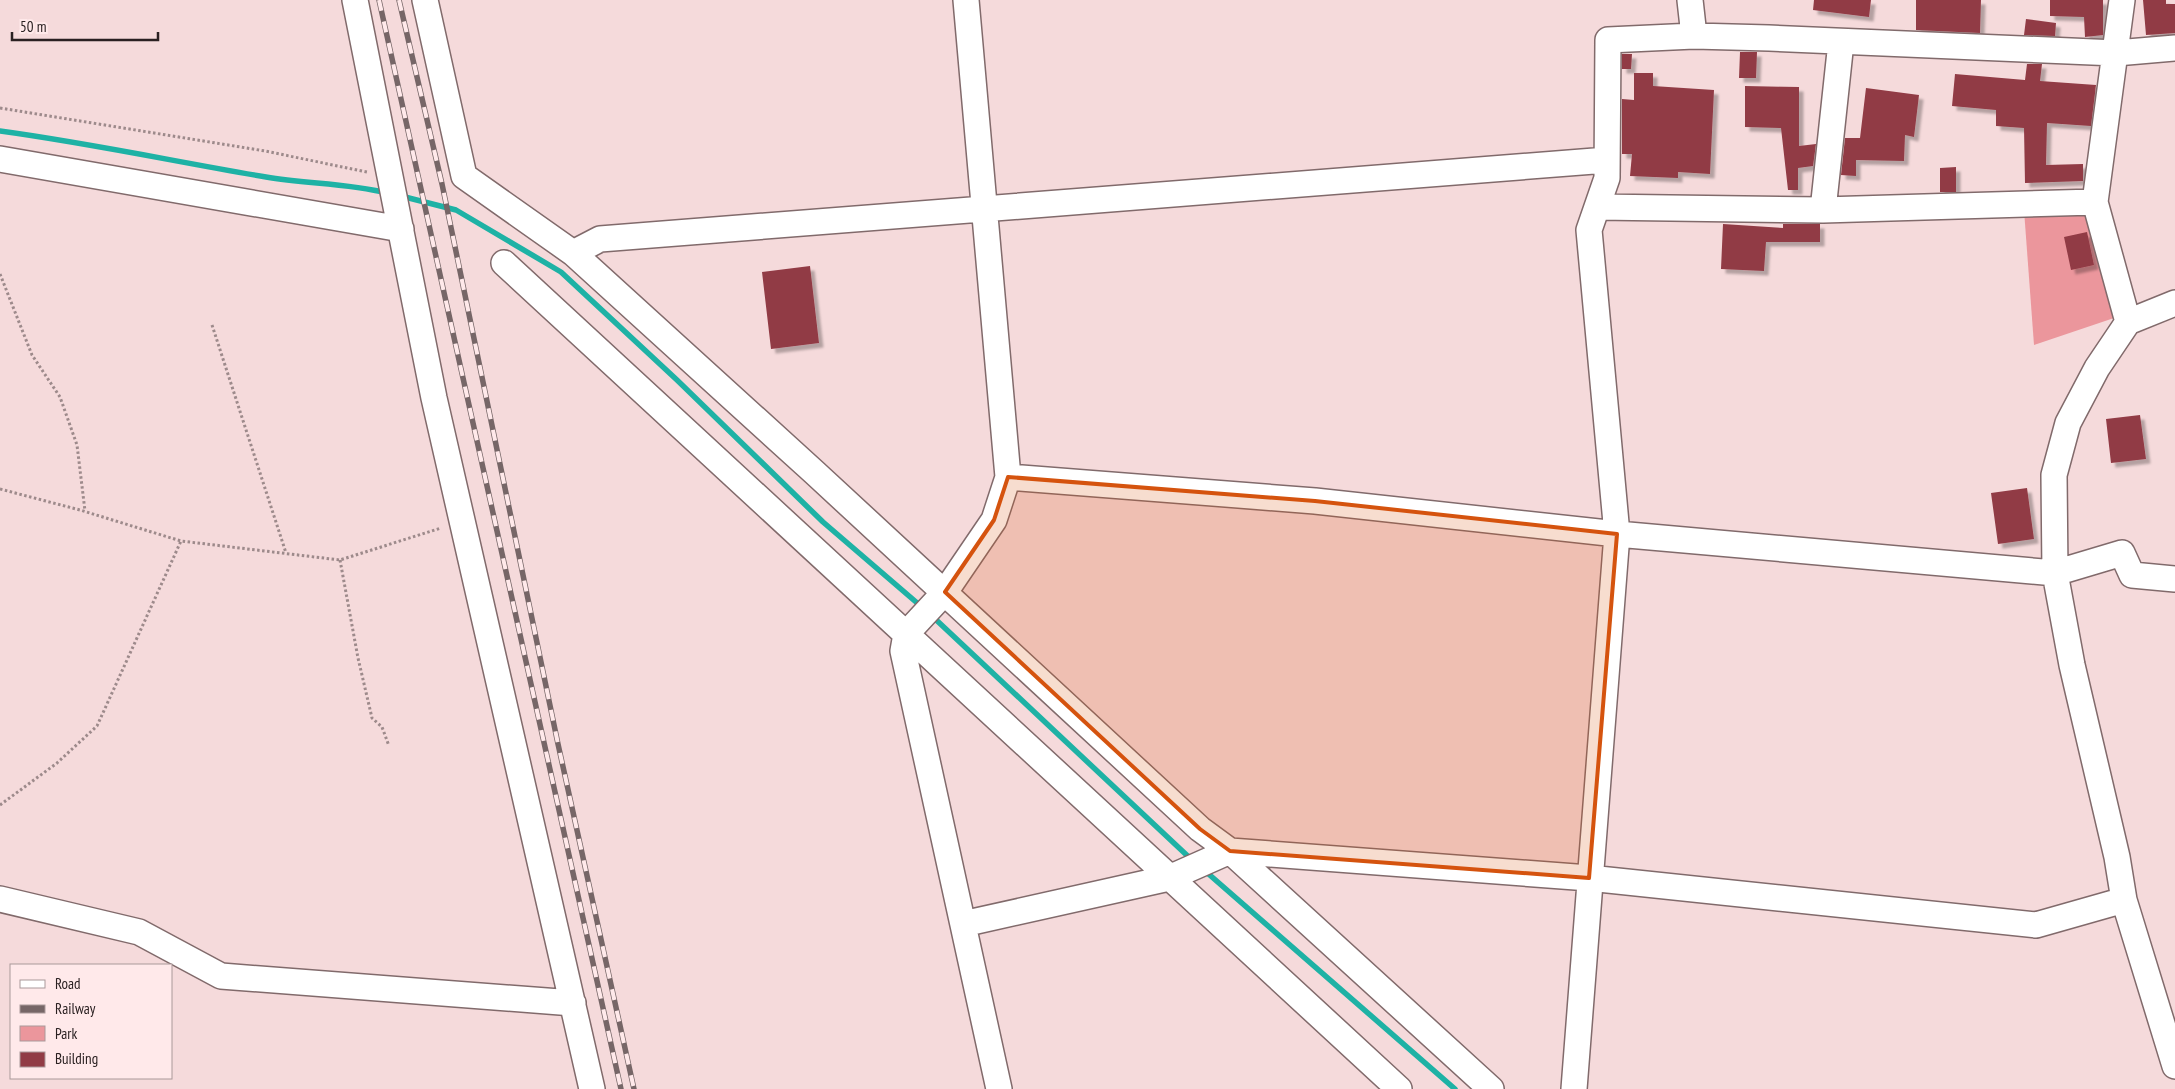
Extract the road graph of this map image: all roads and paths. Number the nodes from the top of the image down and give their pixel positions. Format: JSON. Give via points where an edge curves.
{"nodes":[{"id":1,"x":355,"y":0,"type":"edge"},
{"id":2,"x":425,"y":0,"type":"edge"},
{"id":3,"x":966,"y":0,"type":"edge"},
{"id":4,"x":1690,"y":0,"type":"edge"},
{"id":5,"x":2122,"y":0,"type":"edge"},
{"id":6,"x":1694,"y":36,"type":"junction"},
{"id":7,"x":1841,"y":42,"type":"junction"},
{"id":8,"x":2175,"y":48,"type":"edge"},
{"id":9,"x":2116,"y":53,"type":"junction"},
{"id":10,"x":0,"y":108,"type":"edge"},
{"id":11,"x":0,"y":159,"type":"edge"},
{"id":12,"x":1607,"y":160,"type":"junction"},
{"id":13,"x":390,"y":176,"type":"junction"},
{"id":14,"x":2095,"y":202,"type":"junction"},
{"id":15,"x":1597,"y":207,"type":"junction"},
{"id":16,"x":984,"y":209,"type":"junction"},
{"id":17,"x":1823,"y":210,"type":"junction"},
{"id":18,"x":401,"y":229,"type":"junction"},
{"id":19,"x":573,"y":253,"type":"junction"},
{"id":20,"x":504,"y":263,"type":"dead end"},
{"id":21,"x":0,"y":274,"type":"edge"},
{"id":22,"x":2175,"y":303,"type":"edge"},
{"id":23,"x":2128,"y":322,"type":"junction"},
{"id":24,"x":212,"y":326,"type":"dead end"},
{"id":25,"x":1008,"y":477,"type":"junction"},
{"id":26,"x":0,"y":489,"type":"edge"},
{"id":27,"x":85,"y":511,"type":"junction"},
{"id":28,"x":462,"y":521,"type":"junction"},
{"id":29,"x":1617,"y":534,"type":"junction"},
{"id":30,"x":181,"y":541,"type":"junction"},
{"id":31,"x":286,"y":553,"type":"junction"},
{"id":32,"x":340,"y":560,"type":"junction"},
{"id":33,"x":2055,"y":573,"type":"junction"},
{"id":34,"x":2175,"y":579,"type":"edge"},
{"id":35,"x":944,"y":592,"type":"junction"},
{"id":36,"x":906,"y":634,"type":"junction"},
{"id":37,"x":389,"y":746,"type":"dead end"},
{"id":38,"x":0,"y":805,"type":"edge"},
{"id":39,"x":1230,"y":851,"type":"junction"},
{"id":40,"x":1169,"y":878,"type":"junction"},
{"id":41,"x":1589,"y":878,"type":"junction"},
{"id":42,"x":0,"y":899,"type":"edge"},
{"id":43,"x":2124,"y":900,"type":"junction"},
{"id":44,"x":963,"y":924,"type":"junction"},
{"id":45,"x":572,"y":1003,"type":"junction"},
{"id":46,"x":2175,"y":1066,"type":"edge"},
{"id":47,"x":592,"y":1089,"type":"edge"},
{"id":48,"x":999,"y":1089,"type":"edge"},
{"id":49,"x":1399,"y":1089,"type":"edge"},
{"id":50,"x":1491,"y":1089,"type":"edge"},
{"id":51,"x":1574,"y":1089,"type":"edge"}],
"edges":[{"from":1,"to":13,"type":"street"},
{"from":2,"to":19,"type":"street","via":[[464,176]]},
{"from":3,"to":16,"type":"street"},
{"from":4,"to":6,"type":"street"},
{"from":5,"to":9,"type":"street"},
{"from":6,"to":7,"type":"street"},
{"from":6,"to":12,"type":"street","via":[[1608,40]]},
{"from":7,"to":9,"type":"street"},
{"from":7,"to":17,"type":"street"},
{"from":8,"to":9,"type":"street"},
{"from":9,"to":14,"type":"street"},
{"from":10,"to":13,"type":"path","via":[[265,151]]},
{"from":11,"to":18,"type":"street"},
{"from":12,"to":15,"type":"street","via":[[1607,178]]},
{"from":12,"to":16,"type":"street"},
{"from":13,"to":18,"type":"street"},
{"from":14,"to":17,"type":"street"},
{"from":14,"to":23,"type":"street"},
{"from":15,"to":17,"type":"street"},
{"from":15,"to":29,"type":"street","via":[[1589,230]]},
{"from":16,"to":19,"type":"street","via":[[600,239]]},
{"from":16,"to":25,"type":"street"},
{"from":18,"to":28,"type":"street"},
{"from":19,"to":35,"type":"street"},
{"from":20,"to":36,"type":"street"},
{"from":21,"to":27,"type":"path","via":[[32,355],[60,397],[77,445]]},
{"from":22,"to":23,"type":"street"},
{"from":23,"to":33,"type":"street","via":[[2097,368],[2068,423],[2054,475]]},
{"from":24,"to":31,"type":"path"},
{"from":25,"to":29,"type":"street","via":[[1316,501]]},
{"from":25,"to":35,"type":"street","via":[[994,520]]},
{"from":26,"to":27,"type":"path"},
{"from":27,"to":30,"type":"path"},
{"from":28,"to":32,"type":"path"},
{"from":28,"to":45,"type":"street"},
{"from":29,"to":33,"type":"street"},
{"from":29,"to":41,"type":"street"},
{"from":30,"to":31,"type":"path"},
{"from":30,"to":38,"type":"path","via":[[97,726],[57,763]]},
{"from":31,"to":32,"type":"path"},
{"from":32,"to":37,"type":"path","via":[[372,718],[382,727]]},
{"from":33,"to":34,"type":"street","via":[[2122,553],[2132,575]]},
{"from":33,"to":43,"type":"street"},
{"from":35,"to":36,"type":"street"},
{"from":35,"to":39,"type":"street","via":[[1200,829]]},
{"from":36,"to":40,"type":"street"},
{"from":36,"to":44,"type":"street","via":[[902,651]]},
{"from":39,"to":40,"type":"street"},
{"from":39,"to":41,"type":"street"},
{"from":39,"to":50,"type":"street"},
{"from":40,"to":44,"type":"street"},
{"from":40,"to":49,"type":"street"},
{"from":41,"to":43,"type":"street","via":[[2036,924]]},
{"from":41,"to":51,"type":"street"},
{"from":42,"to":45,"type":"street","via":[[139,932],[221,976]]},
{"from":43,"to":46,"type":"street"},
{"from":44,"to":48,"type":"street"},
{"from":45,"to":47,"type":"street"}]}
